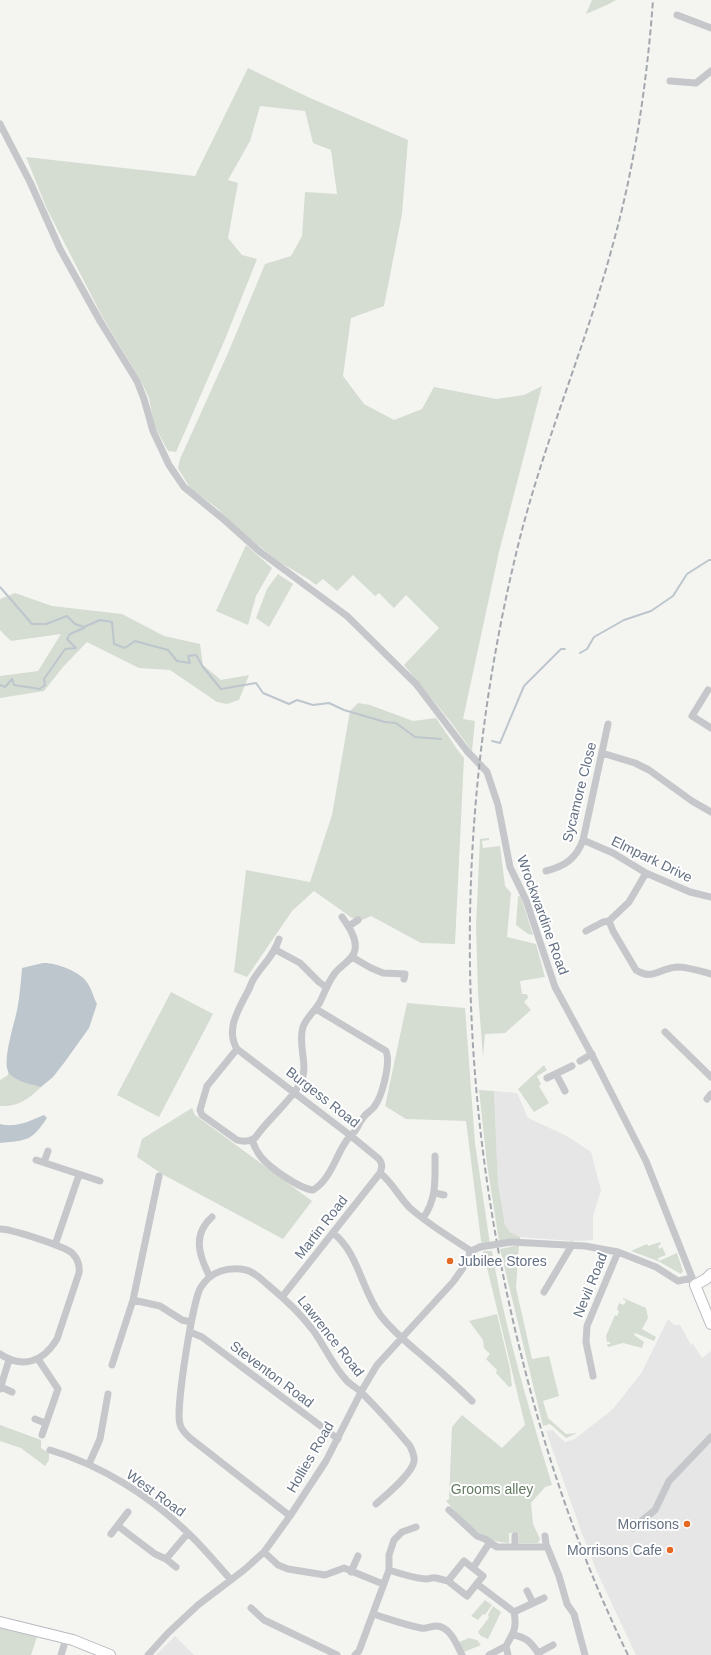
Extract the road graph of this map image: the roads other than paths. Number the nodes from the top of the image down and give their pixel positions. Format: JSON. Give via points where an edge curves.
{"nodes":[{"id":1,"x":677,"y":15,"type":"dead end"},
{"id":2,"x":711,"y":28,"type":"edge"},
{"id":3,"x":711,"y":71,"type":"edge"},
{"id":4,"x":670,"y":81,"type":"dead end"},
{"id":5,"x":0,"y":124,"type":"edge"},
{"id":6,"x":708,"y":690,"type":"dead end"},
{"id":7,"x":608,"y":724,"type":"dead end"},
{"id":8,"x":711,"y":728,"type":"edge"},
{"id":9,"x":602,"y":753,"type":"junction"},
{"id":10,"x":711,"y":812,"type":"edge"},
{"id":11,"x":583,"y":840,"type":"junction"},
{"id":12,"x":546,"y":871,"type":"dead end"},
{"id":13,"x":646,"y":873,"type":"junction"},
{"id":14,"x":711,"y":897,"type":"edge"},
{"id":15,"x":342,"y":917,"type":"dead end"},
{"id":16,"x":358,"y":920,"type":"dead end"},
{"id":17,"x":609,"y":921,"type":"junction"},
{"id":18,"x":349,"y":926,"type":"junction"},
{"id":19,"x":586,"y":931,"type":"dead end"},
{"id":20,"x":279,"y":939,"type":"dead end"},
{"id":21,"x":276,"y":950,"type":"junction"},
{"id":22,"x":352,"y":957,"type":"junction"},
{"id":23,"x":711,"y":974,"type":"edge"},
{"id":24,"x":404,"y":980,"type":"dead end"},
{"id":25,"x":326,"y":987,"type":"junction"},
{"id":26,"x":316,"y":1009,"type":"junction"},
{"id":27,"x":665,"y":1032,"type":"dead end"},
{"id":28,"x":237,"y":1049,"type":"junction"},
{"id":29,"x":592,"y":1054,"type":"junction"},
{"id":30,"x":580,"y":1061,"type":"dead end"},
{"id":31,"x":572,"y":1066,"type":"dead end"},
{"id":32,"x":556,"y":1074,"type":"junction"},
{"id":33,"x":711,"y":1077,"type":"edge"},
{"id":34,"x":548,"y":1078,"type":"dead end"},
{"id":35,"x":565,"y":1091,"type":"dead end"},
{"id":36,"x":294,"y":1092,"type":"junction"},
{"id":37,"x":351,"y":1136,"type":"junction"},
{"id":38,"x":252,"y":1140,"type":"junction"},
{"id":39,"x":48,"y":1151,"type":"dead end"},
{"id":40,"x":435,"y":1156,"type":"dead end"},
{"id":41,"x":380,"y":1172,"type":"junction"},
{"id":42,"x":79,"y":1175,"type":"junction"},
{"id":43,"x":159,"y":1176,"type":"dead end"},
{"id":44,"x":100,"y":1181,"type":"dead end"},
{"id":45,"x":435,"y":1193,"type":"junction"},
{"id":46,"x":444,"y":1195,"type":"dead end"},
{"id":47,"x":212,"y":1217,"type":"dead end"},
{"id":48,"x":423,"y":1218,"type":"junction"},
{"id":49,"x":0,"y":1229,"type":"edge"},
{"id":50,"x":333,"y":1233,"type":"junction"},
{"id":51,"x":55,"y":1245,"type":"junction"},
{"id":52,"x":572,"y":1246,"type":"junction"},
{"id":53,"x":471,"y":1252,"type":"junction"},
{"id":54,"x":618,"y":1252,"type":"junction"},
{"id":55,"x":711,"y":1274,"type":"edge"},
{"id":56,"x":210,"y":1276,"type":"junction"},
{"id":57,"x":693,"y":1281,"type":"junction"},
{"id":58,"x":544,"y":1292,"type":"dead end"},
{"id":59,"x":282,"y":1297,"type":"junction"},
{"id":60,"x":133,"y":1300,"type":"junction"},
{"id":61,"x":191,"y":1322,"type":"junction"},
{"id":62,"x":711,"y":1324,"type":"edge"},
{"id":63,"x":190,"y":1332,"type":"junction"},
{"id":64,"x":402,"y":1338,"type":"junction"},
{"id":65,"x":0,"y":1354,"type":"edge"},
{"id":66,"x":38,"y":1359,"type":"junction"},
{"id":67,"x":9,"y":1360,"type":"junction"},
{"id":68,"x":112,"y":1365,"type":"dead end"},
{"id":69,"x":593,"y":1376,"type":"dead end"},
{"id":70,"x":0,"y":1388,"type":"edge"},
{"id":71,"x":12,"y":1392,"type":"dead end"},
{"id":72,"x":361,"y":1392,"type":"junction"},
{"id":73,"x":108,"y":1394,"type":"dead end"},
{"id":74,"x":472,"y":1401,"type":"dead end"},
{"id":75,"x":35,"y":1419,"type":"dead end"},
{"id":76,"x":45,"y":1423,"type":"junction"},
{"id":77,"x":42,"y":1436,"type":"dead end"},
{"id":78,"x":711,"y":1437,"type":"edge"},
{"id":79,"x":338,"y":1439,"type":"junction"},
{"id":80,"x":50,"y":1450,"type":"dead end"},
{"id":81,"x":89,"y":1464,"type":"junction"},
{"id":82,"x":376,"y":1504,"type":"dead end"},
{"id":83,"x":449,"y":1510,"type":"dead end"},
{"id":84,"x":128,"y":1512,"type":"dead end"},
{"id":85,"x":290,"y":1516,"type":"junction"},
{"id":86,"x":118,"y":1526,"type":"junction"},
{"id":87,"x":416,"y":1527,"type":"dead end"},
{"id":88,"x":633,"y":1528,"type":"dead end"},
{"id":89,"x":188,"y":1533,"type":"junction"},
{"id":90,"x":112,"y":1534,"type":"dead end"},
{"id":91,"x":515,"y":1536,"type":"dead end"},
{"id":92,"x":545,"y":1536,"type":"dead end"},
{"id":93,"x":490,"y":1542,"type":"junction"},
{"id":94,"x":515,"y":1547,"type":"junction"},
{"id":95,"x":547,"y":1547,"type":"junction"},
{"id":96,"x":264,"y":1552,"type":"junction"},
{"id":97,"x":358,"y":1556,"type":"dead end"},
{"id":98,"x":166,"y":1559,"type":"junction"},
{"id":99,"x":176,"y":1567,"type":"dead end"},
{"id":100,"x":473,"y":1568,"type":"junction"},
{"id":101,"x":389,"y":1570,"type":"junction"},
{"id":102,"x":351,"y":1572,"type":"junction"},
{"id":103,"x":231,"y":1580,"type":"junction"},
{"id":104,"x":448,"y":1581,"type":"junction"},
{"id":105,"x":383,"y":1584,"type":"junction"},
{"id":106,"x":477,"y":1584,"type":"junction"},
{"id":107,"x":527,"y":1591,"type":"dead end"},
{"id":108,"x":544,"y":1598,"type":"dead end"},
{"id":109,"x":533,"y":1604,"type":"junction"},
{"id":110,"x":251,"y":1608,"type":"dead end"},
{"id":111,"x":514,"y":1612,"type":"junction"},
{"id":112,"x":373,"y":1614,"type":"junction"},
{"id":113,"x":0,"y":1622,"type":"edge"},
{"id":114,"x":513,"y":1636,"type":"junction"},
{"id":115,"x":66,"y":1639,"type":"junction"},
{"id":116,"x":506,"y":1646,"type":"junction"},
{"id":117,"x":553,"y":1646,"type":"dead end"},
{"id":118,"x":61,"y":1655,"type":"edge"},
{"id":119,"x":110,"y":1655,"type":"edge"},
{"id":120,"x":148,"y":1655,"type":"edge"},
{"id":121,"x":337,"y":1655,"type":"edge"},
{"id":122,"x":355,"y":1655,"type":"edge"},
{"id":123,"x":462,"y":1655,"type":"edge"},
{"id":124,"x":489,"y":1655,"type":"edge"},
{"id":125,"x":508,"y":1655,"type":"edge"},
{"id":126,"x":585,"y":1655,"type":"edge"}],
"edges":[{"from":1,"to":2,"type":"street"},
{"from":3,"to":4,"type":"street","via":[[696,83]]},
{"from":5,"to":29,"type":"street","name":"Wrockwardine Road","via":[[60,249],[137,381],[152,431],[168,465],[184,487],[259,551],[346,616],[416,684],[467,751],[487,772],[498,805],[510,867],[526,900],[555,988]]},
{"from":6,"to":8,"type":"street","via":[[692,716]]},
{"from":7,"to":9,"type":"street","name":"Sycamore Close"},
{"from":9,"to":10,"type":"street","via":[[650,770]]},
{"from":9,"to":11,"type":"street","name":"Sycamore Close"},
{"from":11,"to":12,"type":"street","name":"Sycamore Close","via":[[575,856],[557,868]]},
{"from":11,"to":13,"type":"street","name":"Elmpark Drive","via":[[614,853]]},
{"from":13,"to":14,"type":"street","name":"Elmpark Drive","via":[[690,892]]},
{"from":13,"to":17,"type":"street","via":[[629,902]]},
{"from":15,"to":18,"type":"street"},
{"from":16,"to":18,"type":"street"},
{"from":17,"to":19,"type":"street"},
{"from":17,"to":23,"type":"street","via":[[636,970],[642,974],[649,976],[678,967]]},
{"from":18,"to":22,"type":"street","via":[[354,938],[355,950]]},
{"from":20,"to":21,"type":"street"},
{"from":21,"to":25,"type":"street","via":[[300,963]]},
{"from":21,"to":28,"type":"street","via":[[253,980],[234,1018],[233,1035]]},
{"from":22,"to":24,"type":"street","via":[[383,973],[405,974]]},
{"from":22,"to":25,"type":"street","via":[[335,973]]},
{"from":25,"to":26,"type":"street"},
{"from":26,"to":36,"type":"street","via":[[303,1026],[301,1038],[304,1069],[301,1083]]},
{"from":26,"to":37,"type":"street","via":[[382,1048],[387,1055],[387,1070],[378,1100]]},
{"from":27,"to":33,"type":"street"},
{"from":28,"to":36,"type":"street","name":"Burgess Road"},
{"from":28,"to":38,"type":"street","via":[[207,1086],[200,1110],[202,1115],[237,1140]]},
{"from":29,"to":30,"type":"street"},
{"from":29,"to":57,"type":"street","name":"Wrockwardine Road","via":[[646,1161]]},
{"from":31,"to":32,"type":"street"},
{"from":32,"to":34,"type":"street"},
{"from":32,"to":35,"type":"street"},
{"from":36,"to":37,"type":"street","name":"Burgess Road"},
{"from":36,"to":38,"type":"street"},
{"from":37,"to":38,"type":"street","via":[[345,1142],[324,1181],[313,1190],[300,1187],[267,1162]]},
{"from":37,"to":41,"type":"street","name":"Burgess Road","via":[[379,1159],[382,1163]]},
{"from":39,"to":42,"type":"street","via":[[40,1161]]},
{"from":40,"to":45,"type":"street"},
{"from":41,"to":48,"type":"street"},
{"from":41,"to":50,"type":"street","name":"Martin Road"},
{"from":42,"to":44,"type":"street"},
{"from":42,"to":51,"type":"street"},
{"from":43,"to":60,"type":"street"},
{"from":45,"to":46,"type":"street"},
{"from":45,"to":48,"type":"street"},
{"from":47,"to":56,"type":"street","via":[[204,1224],[199,1252]]},
{"from":48,"to":53,"type":"street"},
{"from":49,"to":51,"type":"street"},
{"from":50,"to":59,"type":"street","name":"Martin Road"},
{"from":50,"to":64,"type":"street","via":[[341,1239],[351,1255],[369,1298],[380,1315]]},
{"from":51,"to":66,"type":"street","via":[[76,1258],[80,1265],[79,1273],[57,1339]]},
{"from":52,"to":53,"type":"street","bridge":true,"via":[[511,1242],[480,1247]]},
{"from":52,"to":54,"type":"street","via":[[591,1246]]},
{"from":52,"to":58,"type":"street"},
{"from":53,"to":64,"type":"street","name":"Hollies Road","via":[[453,1282]]},
{"from":54,"to":57,"type":"street","via":[[656,1267],[678,1281]]},
{"from":54,"to":69,"type":"street","name":"Nevil Road","via":[[587,1326],[586,1342]]},
{"from":55,"to":57,"type":"street","via":[[706,1279]]},
{"from":56,"to":59,"type":"street","name":"Lawrence Road","via":[[229,1269],[247,1270]]},
{"from":56,"to":61,"type":"street","via":[[200,1288]]},
{"from":57,"to":62,"type":"street"},
{"from":59,"to":72,"type":"street","name":"Lawrence Road","via":[[313,1331],[348,1382]]},
{"from":60,"to":61,"type":"street","via":[[160,1306],[182,1320]]},
{"from":60,"to":68,"type":"street"},
{"from":61,"to":63,"type":"street"},
{"from":63,"to":79,"type":"street","name":"Steventon Road","via":[[202,1337]]},
{"from":63,"to":85,"type":"street","via":[[179,1404],[183,1431]]},
{"from":64,"to":72,"type":"street","name":"Hollies Road","via":[[377,1364]]},
{"from":64,"to":74,"type":"street"},
{"from":65,"to":67,"type":"street"},
{"from":66,"to":67,"type":"street","via":[[24,1363]]},
{"from":66,"to":76,"type":"street","via":[[58,1389]]},
{"from":67,"to":70,"type":"street"},
{"from":70,"to":71,"type":"street"},
{"from":72,"to":79,"type":"street","name":"Hollies Road"},
{"from":72,"to":82,"type":"street","name":"Lawrence Road","via":[[403,1438],[413,1453],[411,1470]]},
{"from":73,"to":81,"type":"street","via":[[100,1439]]},
{"from":75,"to":76,"type":"street"},
{"from":76,"to":77,"type":"street"},
{"from":78,"to":88,"type":"street","via":[[669,1481],[655,1510]]},
{"from":79,"to":85,"type":"street","name":"Hollies Road"},
{"from":80,"to":81,"type":"street","name":"West Road"},
{"from":81,"to":89,"type":"street","name":"West Road","via":[[133,1489],[165,1512]]},
{"from":83,"to":93,"type":"street","via":[[477,1536]]},
{"from":84,"to":86,"type":"street"},
{"from":85,"to":96,"type":"street","name":"Hollies Road"},
{"from":86,"to":90,"type":"street"},
{"from":86,"to":98,"type":"street","via":[[155,1554]]},
{"from":87,"to":101,"type":"street","via":[[402,1532],[394,1540],[389,1555]]},
{"from":89,"to":98,"type":"street"},
{"from":89,"to":103,"type":"street","name":"West Road"},
{"from":91,"to":94,"type":"street"},
{"from":92,"to":95,"type":"street"},
{"from":93,"to":94,"type":"street","via":[[497,1547]]},
{"from":93,"to":100,"type":"street"},
{"from":94,"to":95,"type":"street"},
{"from":95,"to":126,"type":"street","via":[[567,1604],[574,1614]]},
{"from":96,"to":102,"type":"street","via":[[278,1565],[288,1569],[325,1575],[344,1568]]},
{"from":96,"to":103,"type":"street","name":"Hollies Road"},
{"from":97,"to":102,"type":"street"},
{"from":98,"to":99,"type":"street"},
{"from":100,"to":104,"type":"street","via":[[464,1561]]},
{"from":100,"to":106,"type":"street","via":[[483,1576]]},
{"from":101,"to":104,"type":"street","via":[[406,1576]]},
{"from":101,"to":105,"type":"street"},
{"from":102,"to":105,"type":"street"},
{"from":103,"to":120,"type":"street","name":"Hollies Road","via":[[198,1605]]},
{"from":104,"to":106,"type":"street","via":[[467,1596]]},
{"from":105,"to":112,"type":"street"},
{"from":106,"to":111,"type":"street"},
{"from":107,"to":109,"type":"street"},
{"from":108,"to":109,"type":"street"},
{"from":109,"to":111,"type":"street"},
{"from":110,"to":121,"type":"street","via":[[264,1620]]},
{"from":111,"to":114,"type":"street","via":[[516,1624]]},
{"from":112,"to":122,"type":"street"},
{"from":112,"to":123,"type":"street","via":[[422,1628],[438,1626],[448,1631]]},
{"from":113,"to":115,"type":"street"},
{"from":114,"to":116,"type":"street"},
{"from":114,"to":117,"type":"street","via":[[529,1640],[538,1653]]},
{"from":115,"to":118,"type":"street"},
{"from":115,"to":119,"type":"street"},
{"from":116,"to":124,"type":"street"},
{"from":116,"to":125,"type":"street"}]}
